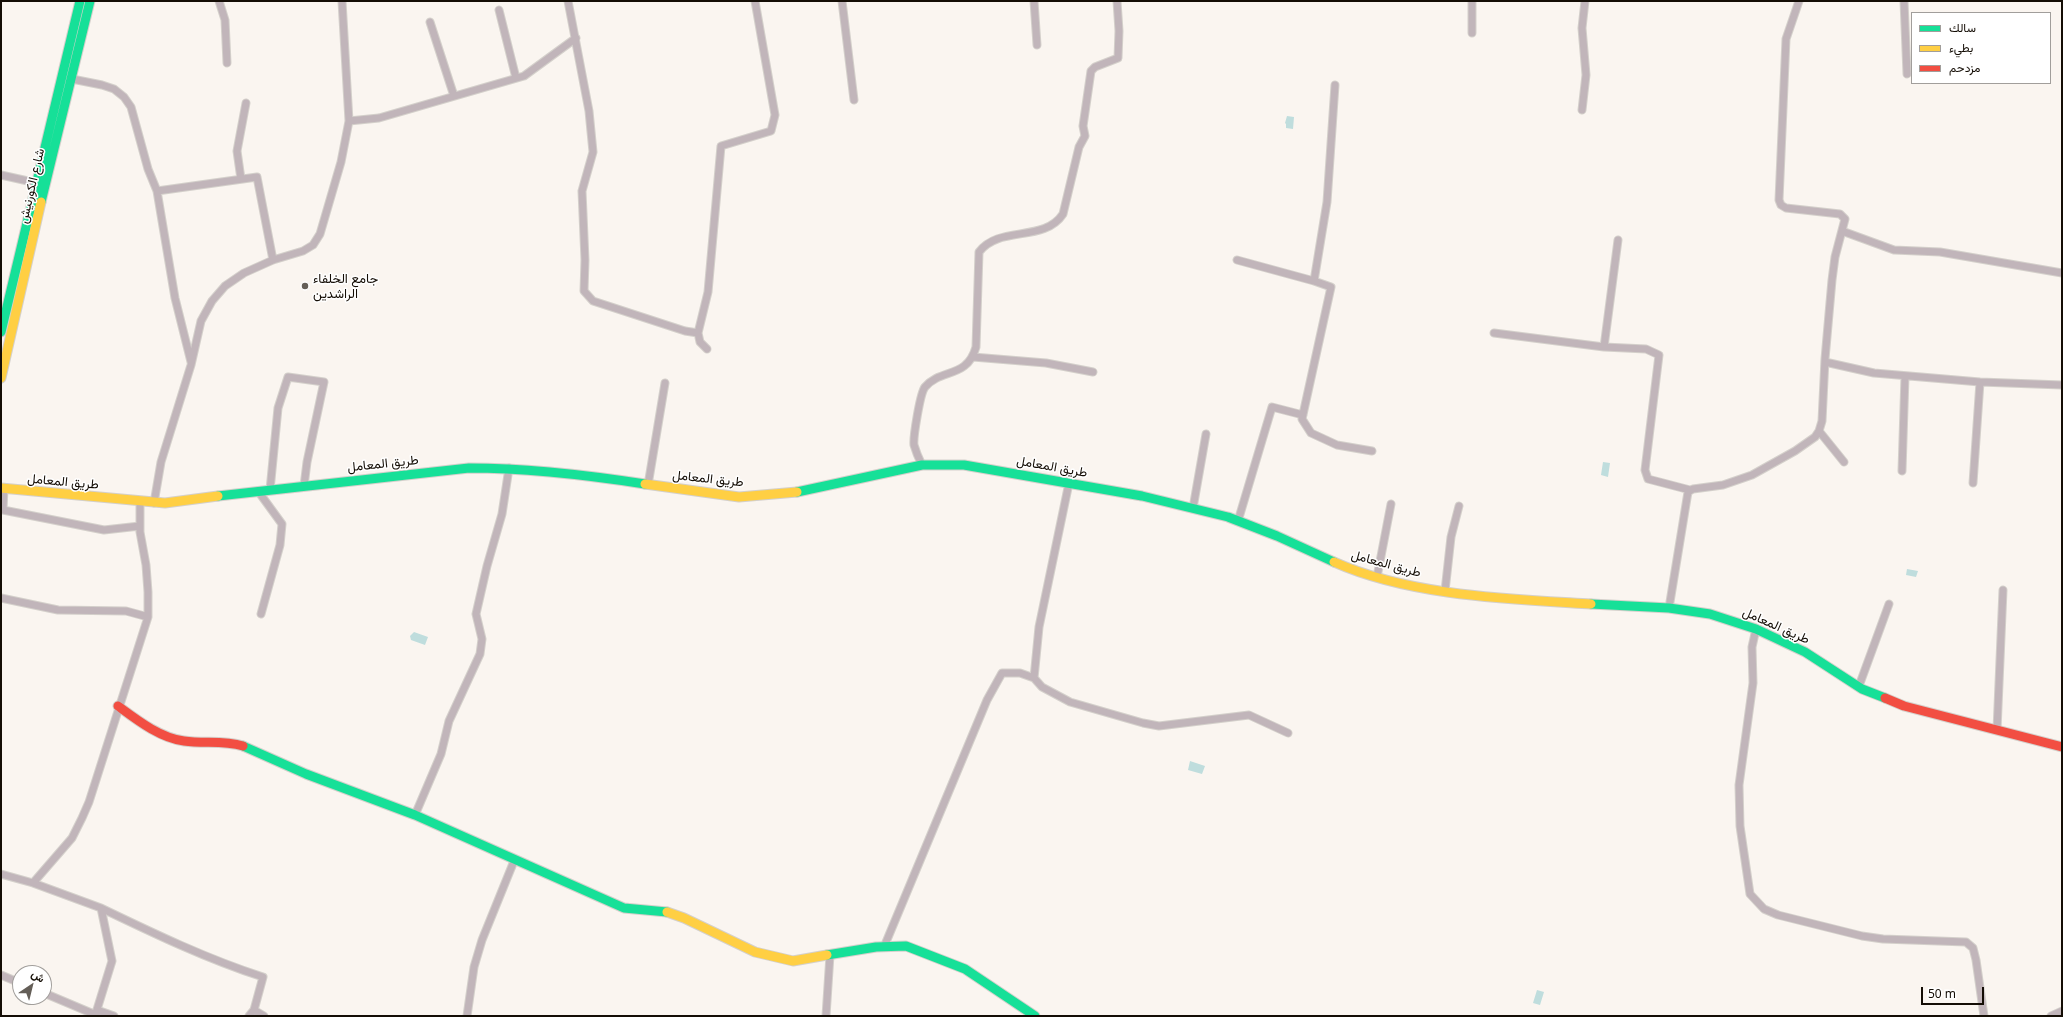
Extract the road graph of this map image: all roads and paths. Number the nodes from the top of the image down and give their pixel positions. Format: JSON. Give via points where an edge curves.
{"nodes":[{"id":1,"x":80,"y":1,"type":"edge"},
{"id":2,"x":90,"y":1,"type":"edge"},
{"id":3,"x":219,"y":1,"type":"edge"},
{"id":4,"x":342,"y":1,"type":"edge"},
{"id":5,"x":568,"y":1,"type":"edge"},
{"id":6,"x":755,"y":1,"type":"edge"},
{"id":7,"x":842,"y":1,"type":"edge"},
{"id":8,"x":1034,"y":1,"type":"edge"},
{"id":9,"x":1117,"y":1,"type":"edge"},
{"id":10,"x":1472,"y":1,"type":"edge"},
{"id":11,"x":1585,"y":1,"type":"edge"},
{"id":12,"x":1799,"y":1,"type":"edge"},
{"id":13,"x":1904,"y":1,"type":"edge"},
{"id":14,"x":499,"y":10,"type":"dead end"},
{"id":15,"x":430,"y":22,"type":"dead end"},
{"id":16,"x":1472,"y":33,"type":"dead end"},
{"id":17,"x":576,"y":38,"type":"junction"},
{"id":18,"x":1037,"y":45,"type":"dead end"},
{"id":19,"x":227,"y":62,"type":"dead end"},
{"id":20,"x":1907,"y":74,"type":"dead end"},
{"id":21,"x":516,"y":78,"type":"junction"},
{"id":22,"x":72,"y":79,"type":"junction"},
{"id":23,"x":1335,"y":85,"type":"dead end"},
{"id":24,"x":454,"y":96,"type":"junction"},
{"id":25,"x":854,"y":100,"type":"dead end"},
{"id":26,"x":246,"y":103,"type":"dead end"},
{"id":27,"x":1582,"y":110,"type":"dead end"},
{"id":28,"x":348,"y":121,"type":"junction"},
{"id":29,"x":1,"y":175,"type":"edge"},
{"id":30,"x":241,"y":179,"type":"junction"},
{"id":31,"x":37,"y":183,"type":"junction"},
{"id":32,"x":157,"y":191,"type":"junction"},
{"id":33,"x":1842,"y":231,"type":"junction"},
{"id":34,"x":1618,"y":240,"type":"dead end"},
{"id":35,"x":273,"y":260,"type":"junction"},
{"id":36,"x":1237,"y":260,"type":"dead end"},
{"id":37,"x":2062,"y":273,"type":"edge"},
{"id":38,"x":1314,"y":282,"type":"junction"},
{"id":39,"x":1,"y":332,"type":"edge"},
{"id":40,"x":698,"y":333,"type":"junction"},
{"id":41,"x":1494,"y":333,"type":"dead end"},
{"id":42,"x":1604,"y":347,"type":"junction"},
{"id":43,"x":707,"y":349,"type":"dead end"},
{"id":44,"x":973,"y":357,"type":"junction"},
{"id":45,"x":1825,"y":362,"type":"junction"},
{"id":46,"x":191,"y":365,"type":"junction"},
{"id":47,"x":1093,"y":372,"type":"dead end"},
{"id":48,"x":1905,"y":376,"type":"junction"},
{"id":49,"x":1,"y":378,"type":"edge"},
{"id":50,"x":1980,"y":382,"type":"junction"},
{"id":51,"x":665,"y":383,"type":"dead end"},
{"id":52,"x":2062,"y":385,"type":"edge"},
{"id":53,"x":1303,"y":415,"type":"junction"},
{"id":54,"x":1820,"y":431,"type":"junction"},
{"id":55,"x":1206,"y":434,"type":"dead end"},
{"id":56,"x":1372,"y":451,"type":"dead end"},
{"id":57,"x":1844,"y":462,"type":"dead end"},
{"id":58,"x":922,"y":465,"type":"junction"},
{"id":59,"x":509,"y":468,"type":"junction"},
{"id":60,"x":1902,"y":471,"type":"dead end"},
{"id":61,"x":1069,"y":483,"type":"junction"},
{"id":62,"x":1973,"y":483,"type":"dead end"},
{"id":63,"x":648,"y":485,"type":"junction"},
{"id":64,"x":304,"y":486,"type":"junction"},
{"id":65,"x":3,"y":488,"type":"edge"},
{"id":66,"x":270,"y":490,"type":"junction"},
{"id":67,"x":1690,"y":490,"type":"junction"},
{"id":68,"x":258,"y":491,"type":"junction"},
{"id":69,"x":140,"y":502,"type":"junction"},
{"id":70,"x":154,"y":503,"type":"junction"},
{"id":71,"x":1391,"y":504,"type":"dead end"},
{"id":72,"x":1459,"y":506,"type":"dead end"},
{"id":73,"x":1193,"y":508,"type":"junction"},
{"id":74,"x":1238,"y":521,"type":"junction"},
{"id":75,"x":140,"y":526,"type":"junction"},
{"id":76,"x":1377,"y":577,"type":"junction"},
{"id":77,"x":2003,"y":590,"type":"dead end"},
{"id":78,"x":1445,"y":591,"type":"junction"},
{"id":79,"x":1,"y":598,"type":"edge"},
{"id":80,"x":1889,"y":604,"type":"dead end"},
{"id":81,"x":1669,"y":608,"type":"junction"},
{"id":82,"x":261,"y":614,"type":"dead end"},
{"id":83,"x":148,"y":617,"type":"junction"},
{"id":84,"x":1756,"y":629,"type":"junction"},
{"id":85,"x":1034,"y":678,"type":"junction"},
{"id":86,"x":1859,"y":686,"type":"junction"},
{"id":87,"x":118,"y":706,"type":"junction"},
{"id":88,"x":1997,"y":730,"type":"junction"},
{"id":89,"x":1288,"y":733,"type":"dead end"},
{"id":90,"x":2062,"y":747,"type":"edge"},
{"id":91,"x":415,"y":815,"type":"junction"},
{"id":92,"x":514,"y":861,"type":"junction"},
{"id":93,"x":1,"y":874,"type":"edge"},
{"id":94,"x":33,"y":883,"type":"junction"},
{"id":95,"x":101,"y":908,"type":"junction"},
{"id":96,"x":884,"y":946,"type":"junction"},
{"id":97,"x":830,"y":955,"type":"junction"},
{"id":98,"x":1,"y":975,"type":"edge"},
{"id":99,"x":12,"y":980,"type":"edge"},
{"id":100,"x":52,"y":997,"type":"edge"},
{"id":101,"x":254,"y":1010,"type":"junction"},
{"id":102,"x":2062,"y":1011,"type":"edge"},
{"id":103,"x":96,"y":1014,"type":"edge"},
{"id":104,"x":114,"y":1016,"type":"edge"},
{"id":105,"x":249,"y":1016,"type":"edge"},
{"id":106,"x":264,"y":1016,"type":"edge"},
{"id":107,"x":467,"y":1016,"type":"edge"},
{"id":108,"x":826,"y":1016,"type":"edge"},
{"id":109,"x":1035,"y":1016,"type":"edge"},
{"id":110,"x":1984,"y":1016,"type":"edge"},
{"id":111,"x":2051,"y":1016,"type":"edge"}],
"edges":[{"from":1,"to":31,"type":"main road","name":"شارع الكورنيش"},
{"from":2,"to":22,"type":"main road","name":"شارع الكورنيش"},
{"from":3,"to":19,"type":"street","via":[[225,20]]},
{"from":4,"to":28,"type":"street"},
{"from":5,"to":17,"type":"street"},
{"from":6,"to":40,"type":"street","via":[[775,115],[771,131],[721,146],[708,292]]},
{"from":7,"to":25,"type":"street"},
{"from":8,"to":18,"type":"street"},
{"from":9,"to":44,"type":"street","via":[[1118,58],[1091,71],[1083,126],[1085,136],[1079,147],[1063,214],[1057,222],[1046,229],[995,240],[985,245],[980,252],[976,347]]},
{"from":10,"to":16,"type":"street"},
{"from":11,"to":27,"type":"street","via":[[1582,28],[1586,75]]},
{"from":12,"to":33,"type":"street","via":[[1786,39],[1779,200],[1786,208],[1840,214],[1846,219]]},
{"from":13,"to":20,"type":"street"},
{"from":14,"to":21,"type":"street"},
{"from":15,"to":24,"type":"street"},
{"from":17,"to":21,"type":"street","via":[[524,76]]},
{"from":17,"to":40,"type":"street","via":[[590,111],[593,152],[582,191],[584,291],[593,301]]},
{"from":21,"to":24,"type":"street"},
{"from":22,"to":32,"type":"street","via":[[114,89],[124,97],[136,119],[148,169]]},
{"from":22,"to":49,"type":"main road","name":"شارع الكورنيش"},
{"from":23,"to":38,"type":"street","via":[[1327,202]]},
{"from":24,"to":28,"type":"street","via":[[379,118]]},
{"from":26,"to":30,"type":"street","via":[[237,151]]},
{"from":28,"to":35,"type":"street","via":[[341,162],[320,234],[313,245],[303,251]]},
{"from":29,"to":31,"type":"street"},
{"from":30,"to":32,"type":"street"},
{"from":30,"to":35,"type":"street","via":[[257,177]]},
{"from":31,"to":39,"type":"main road","name":"شارع الكورنيش"},
{"from":32,"to":46,"type":"street","via":[[175,298]]},
{"from":33,"to":37,"type":"street","via":[[1894,250],[1940,252]]},
{"from":33,"to":45,"type":"street","via":[[1832,280]]},
{"from":34,"to":42,"type":"street"},
{"from":35,"to":46,"type":"street","via":[[244,273],[225,286],[212,301],[201,322]]},
{"from":36,"to":38,"type":"street"},
{"from":38,"to":53,"type":"street","via":[[1331,287]]},
{"from":40,"to":43,"type":"street","via":[[700,342]]},
{"from":41,"to":42,"type":"street"},
{"from":42,"to":67,"type":"street","via":[[1646,349],[1658,355],[1645,470],[1648,479]]},
{"from":44,"to":47,"type":"street","via":[[1046,362]]},
{"from":44,"to":58,"type":"street","via":[[967,365],[929,384],[922,392],[914,444]]},
{"from":45,"to":48,"type":"street","via":[[1874,373]]},
{"from":45,"to":54,"type":"street"},
{"from":46,"to":70,"type":"street","via":[[161,462]]},
{"from":48,"to":50,"type":"street"},
{"from":48,"to":60,"type":"street"},
{"from":50,"to":52,"type":"street"},
{"from":50,"to":62,"type":"street"},
{"from":51,"to":63,"type":"street"},
{"from":53,"to":56,"type":"street","via":[[1302,419],[1311,433],[1337,445]]},
{"from":53,"to":74,"type":"street","via":[[1272,407]]},
{"from":54,"to":57,"type":"street"},
{"from":54,"to":67,"type":"street","via":[[1795,451],[1752,475],[1723,485]]},
{"from":55,"to":73,"type":"street"},
{"from":58,"to":61,"type":"main road","name":"طريق المعامل","via":[[964,465]]},
{"from":58,"to":63,"type":"main road","name":"طريق المعامل","via":[[785,494],[739,497]]},
{"from":59,"to":63,"type":"main road","name":"طريق المعامل"},
{"from":59,"to":64,"type":"main road","name":"طريق المعامل","via":[[469,468]]},
{"from":59,"to":91,"type":"street","via":[[502,514],[486,566],[476,614],[482,639],[480,654],[449,721],[441,754]]},
{"from":61,"to":73,"type":"main road","name":"طريق المعامل"},
{"from":61,"to":85,"type":"street","via":[[1039,627]]},
{"from":64,"to":66,"type":"main road","name":"طريق المعامل"},
{"from":64,"to":66,"type":"street","via":[[306,462],[324,382],[288,377],[278,408]]},
{"from":65,"to":69,"type":"main road","name":"طريق المعامل"},
{"from":65,"to":75,"type":"street","via":[[2,510],[104,530]]},
{"from":66,"to":68,"type":"main road","name":"طريق المعامل"},
{"from":67,"to":81,"type":"street","via":[[1686,498]]},
{"from":68,"to":70,"type":"main road","name":"طريق المعامل"},
{"from":68,"to":82,"type":"street","via":[[282,524],[280,545]]},
{"from":69,"to":70,"type":"main road","name":"طريق المعامل"},
{"from":69,"to":75,"type":"street"},
{"from":71,"to":76,"type":"street"},
{"from":72,"to":78,"type":"street"},
{"from":73,"to":74,"type":"main road","name":"طريق المعامل"},
{"from":74,"to":76,"type":"main road","name":"طريق المعامل","via":[[1357,572]]},
{"from":75,"to":83,"type":"street","via":[[146,566]]},
{"from":76,"to":78,"type":"main road","name":"طريق المعامل"},
{"from":77,"to":88,"type":"street"},
{"from":78,"to":81,"type":"main road","name":"طريق المعامل","via":[[1502,599]]},
{"from":79,"to":83,"type":"street","via":[[58,610],[126,611]]},
{"from":80,"to":86,"type":"street"},
{"from":81,"to":84,"type":"main road","name":"طريق المعامل","via":[[1710,614]]},
{"from":83,"to":87,"type":"street"},
{"from":84,"to":86,"type":"main road","name":"طريق المعامل","via":[[1805,652]]},
{"from":84,"to":110,"type":"street","via":[[1752,647],[1753,683],[1739,785],[1740,826],[1750,894],[1764,909],[1778,915],[1862,936],[1966,942],[1973,948],[1976,960]]},
{"from":85,"to":89,"type":"street","via":[[1042,687],[1070,702],[1143,723],[1160,726],[1249,716]]},
{"from":85,"to":96,"type":"street","via":[[1020,673],[1002,674],[988,700]]},
{"from":86,"to":88,"type":"main road","name":"طريق المعامل","via":[[1904,706]]},
{"from":87,"to":91,"type":"main road","via":[[136,720],[164,735],[183,741],[230,742],[248,747],[306,774]]},
{"from":87,"to":94,"type":"street","via":[[82,818],[72,838]]},
{"from":88,"to":90,"type":"main road","name":"طريق المعامل"},
{"from":91,"to":92,"type":"main road"},
{"from":92,"to":97,"type":"main road","via":[[624,908],[668,912],[684,918],[755,952],[793,961]]},
{"from":92,"to":107,"type":"street","via":[[482,940],[474,967]]},
{"from":93,"to":94,"type":"street"},
{"from":94,"to":95,"type":"street"},
{"from":95,"to":101,"type":"street","via":[[159,936],[264,977]]},
{"from":95,"to":103,"type":"street","via":[[112,961]]},
{"from":96,"to":97,"type":"main road"},
{"from":96,"to":109,"type":"main road","via":[[906,946],[965,969]]},
{"from":97,"to":108,"type":"street"},
{"from":98,"to":99,"type":"street"},
{"from":100,"to":103,"type":"street"},
{"from":101,"to":105,"type":"street"},
{"from":101,"to":106,"type":"street"},
{"from":102,"to":111,"type":"street"},
{"from":103,"to":104,"type":"street"}]}
